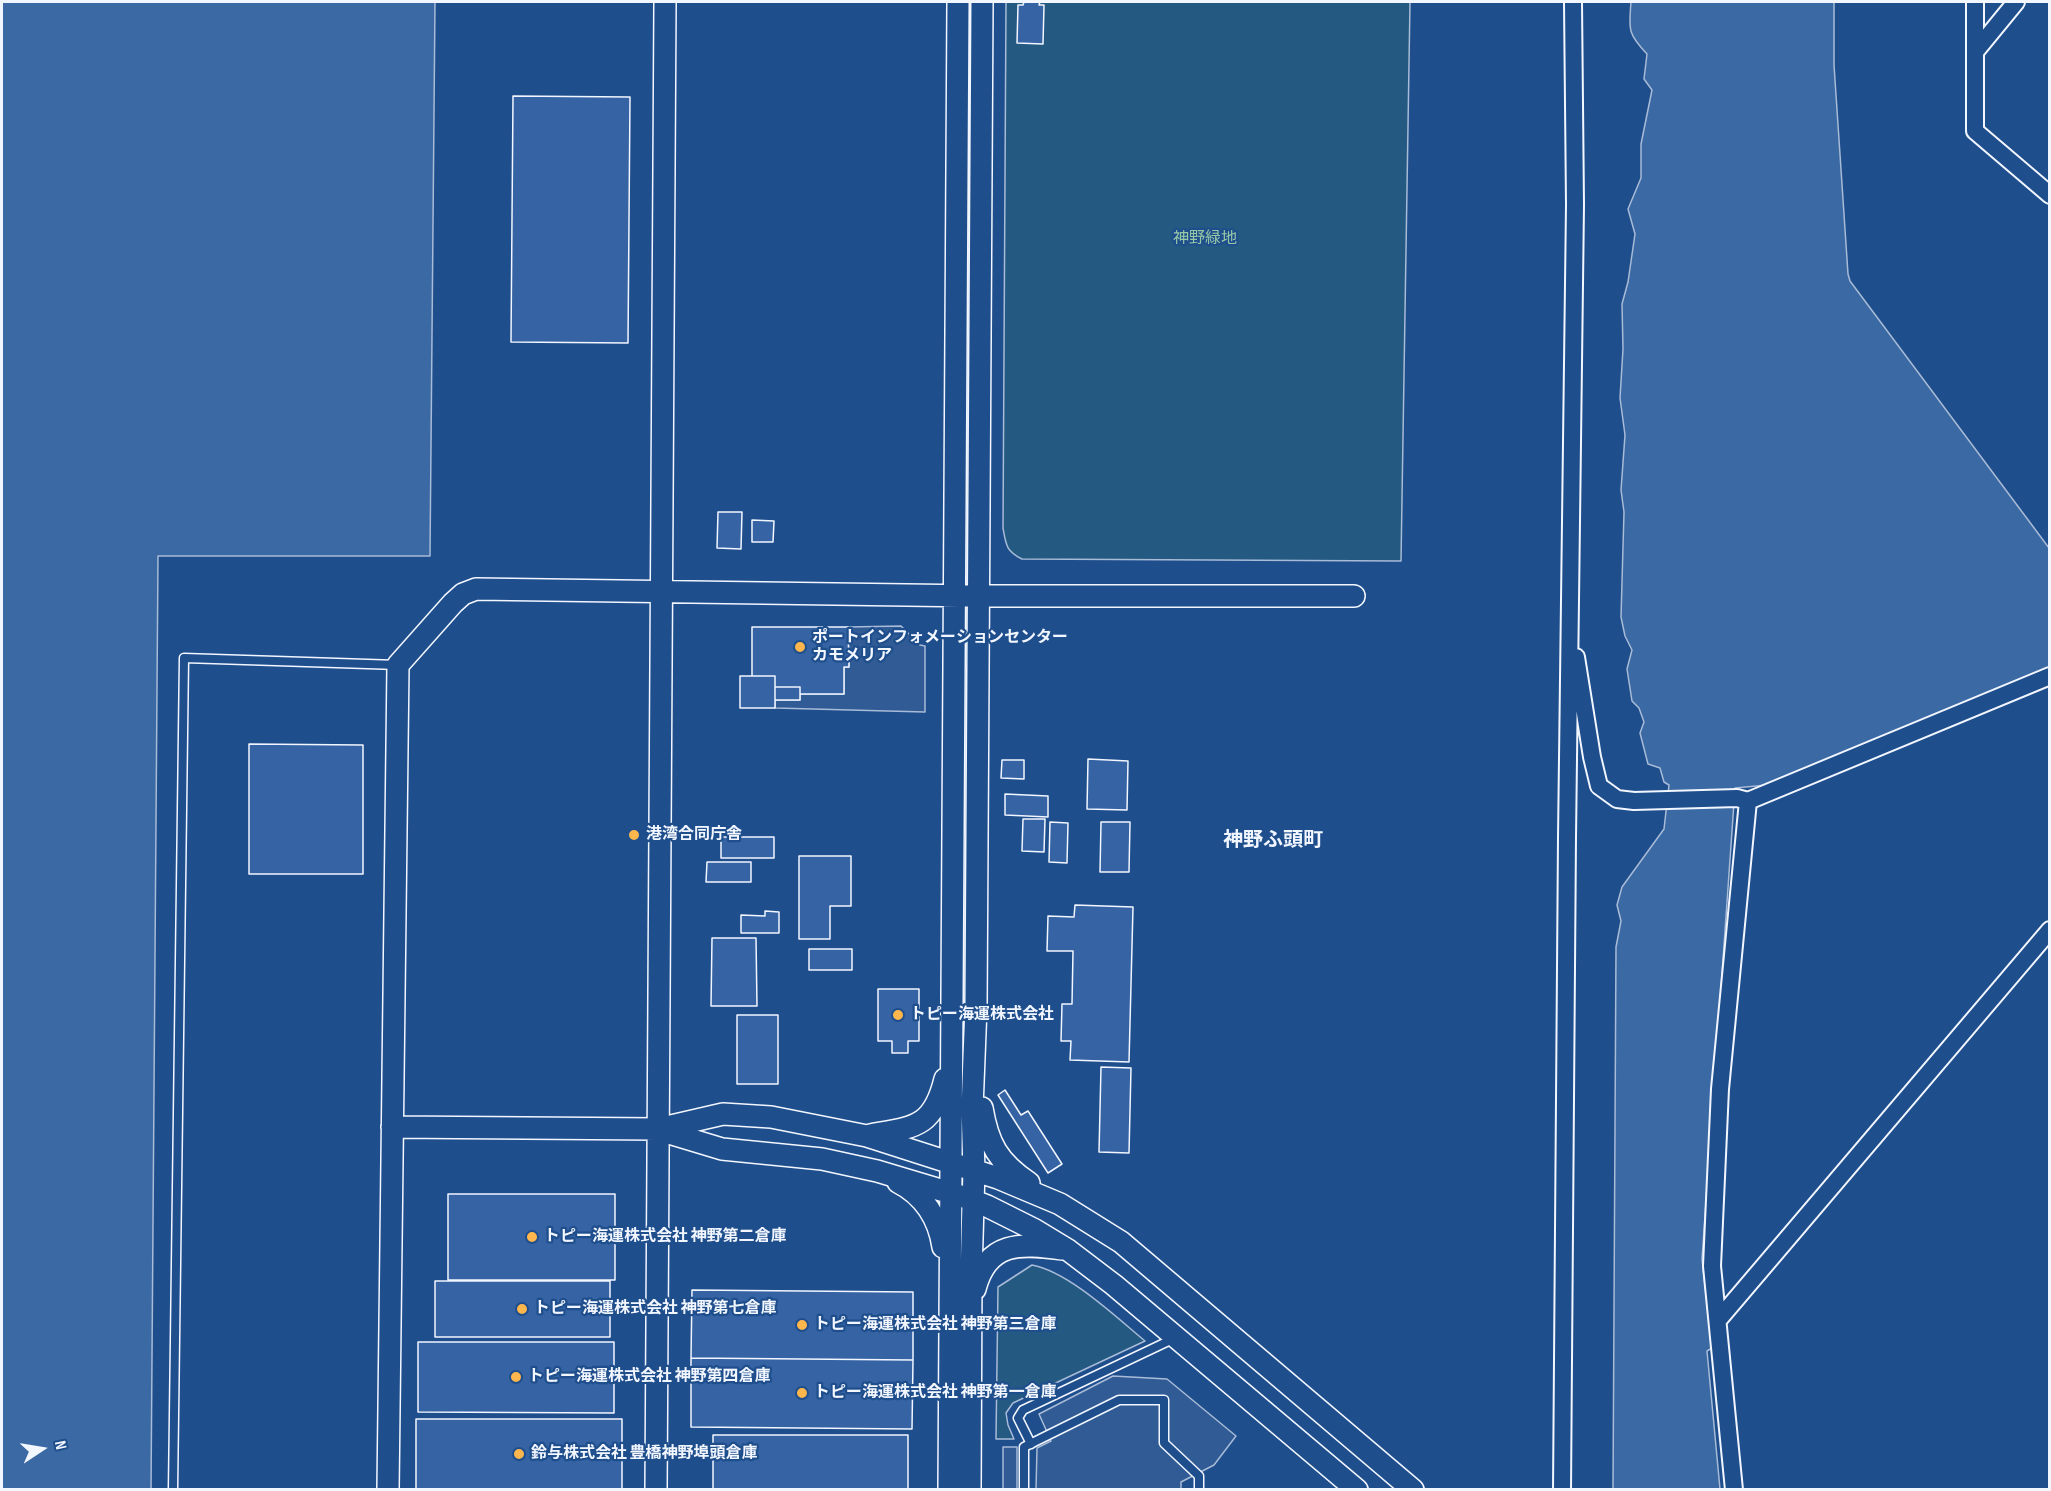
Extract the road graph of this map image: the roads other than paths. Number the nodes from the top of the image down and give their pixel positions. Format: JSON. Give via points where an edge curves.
{"nodes":[{"id":1,"x":665,"y":2,"type":"edge"},
{"id":2,"x":958,"y":2,"type":"edge"},
{"id":3,"x":982,"y":2,"type":"edge"},
{"id":4,"x":1573,"y":2,"type":"edge"},
{"id":5,"x":1975,"y":2,"type":"edge"},
{"id":6,"x":2016,"y":2,"type":"edge"},
{"id":7,"x":1975,"y":52,"type":"junction"},
{"id":8,"x":2049,"y":195,"type":"edge"},
{"id":9,"x":661,"y":591,"type":"junction"},
{"id":10,"x":954,"y":595,"type":"junction"},
{"id":11,"x":978,"y":596,"type":"junction"},
{"id":12,"x":1354,"y":596,"type":"dead end"},
{"id":13,"x":1570,"y":620,"type":"junction"},
{"id":14,"x":398,"y":665,"type":"junction"},
{"id":15,"x":2049,"y":676,"type":"edge"},
{"id":16,"x":1742,"y":799,"type":"junction"},
{"id":17,"x":2049,"y":930,"type":"edge"},
{"id":18,"x":952,"y":1054,"type":"junction"},
{"id":19,"x":975,"y":1057,"type":"junction"},
{"id":20,"x":392,"y":1127,"type":"junction"},
{"id":21,"x":658,"y":1129,"type":"junction"},
{"id":22,"x":867,"y":1136,"type":"junction"},
{"id":23,"x":951,"y":1163,"type":"junction"},
{"id":24,"x":974,"y":1170,"type":"junction"},
{"id":25,"x":877,"y":1171,"type":"junction"},
{"id":26,"x":951,"y":1193,"type":"junction"},
{"id":27,"x":974,"y":1200,"type":"junction"},
{"id":28,"x":1060,"y":1204,"type":"junction"},
{"id":29,"x":1068,"y":1250,"type":"junction"},
{"id":30,"x":961,"y":1304,"type":"junction"},
{"id":31,"x":1719,"y":1318,"type":"junction"},
{"id":32,"x":1178,"y":1337,"type":"junction"},
{"id":33,"x":1031,"y":1444,"type":"junction"},
{"id":34,"x":173,"y":1490,"type":"edge"},
{"id":35,"x":388,"y":1490,"type":"edge"},
{"id":36,"x":656,"y":1490,"type":"edge"},
{"id":37,"x":949,"y":1490,"type":"edge"},
{"id":38,"x":970,"y":1490,"type":"edge"},
{"id":39,"x":1024,"y":1490,"type":"edge"},
{"id":40,"x":1199,"y":1490,"type":"edge"},
{"id":41,"x":1357,"y":1490,"type":"edge"},
{"id":42,"x":1413,"y":1490,"type":"edge"},
{"id":43,"x":1562,"y":1490,"type":"edge"},
{"id":44,"x":1734,"y":1490,"type":"edge"}],
"edges":[{"from":1,"to":9,"type":"street"},
{"from":2,"to":10,"type":"street"},
{"from":3,"to":11,"type":"street"},
{"from":4,"to":13,"type":"street","via":[[1575,217]]},
{"from":5,"to":7,"type":"street"},
{"from":6,"to":7,"type":"street"},
{"from":7,"to":8,"type":"street","via":[[1975,130]]},
{"from":9,"to":10,"type":"street"},
{"from":9,"to":14,"type":"street","via":[[476,589],[453,603]]},
{"from":9,"to":21,"type":"street"},
{"from":10,"to":11,"type":"street"},
{"from":10,"to":18,"type":"street"},
{"from":11,"to":12,"type":"street"},
{"from":11,"to":19,"type":"street"},
{"from":13,"to":16,"type":"street","via":[[1599,786],[1617,799]]},
{"from":13,"to":43,"type":"street"},
{"from":14,"to":20,"type":"street"},
{"from":14,"to":34,"type":"lane","via":[[184,658]]},
{"from":15,"to":16,"type":"street"},
{"from":16,"to":31,"type":"street","via":[[1720,1089],[1712,1266]]},
{"from":17,"to":31,"type":"street"},
{"from":18,"to":22,"type":"street","via":[[936,1106],[923,1122]]},
{"from":18,"to":23,"type":"street"},
{"from":19,"to":24,"type":"street"},
{"from":19,"to":28,"type":"street","via":[[991,1145],[1010,1169]]},
{"from":20,"to":21,"type":"street"},
{"from":20,"to":35,"type":"street"},
{"from":21,"to":22,"type":"street","via":[[723,1114],[771,1117]]},
{"from":21,"to":25,"type":"street","via":[[722,1149],[822,1159]]},
{"from":21,"to":36,"type":"street"},
{"from":22,"to":23,"type":"street"},
{"from":23,"to":24,"type":"street"},
{"from":23,"to":26,"type":"street"},
{"from":24,"to":27,"type":"street"},
{"from":24,"to":28,"type":"street"},
{"from":25,"to":26,"type":"street"},
{"from":25,"to":30,"type":"street","via":[[910,1188],[935,1218]]},
{"from":26,"to":27,"type":"street"},
{"from":26,"to":30,"type":"street"},
{"from":27,"to":29,"type":"street"},
{"from":27,"to":30,"type":"street"},
{"from":28,"to":42,"type":"street","via":[[1141,1258]]},
{"from":29,"to":30,"type":"street","via":[[1008,1247],[986,1263]]},
{"from":29,"to":32,"type":"street"},
{"from":30,"to":37,"type":"street"},
{"from":30,"to":38,"type":"street"},
{"from":31,"to":44,"type":"street"},
{"from":32,"to":33,"type":"lane","via":[[1023,1410],[1018,1418]]},
{"from":32,"to":41,"type":"street"},
{"from":33,"to":39,"type":"lane","via":[[1024,1448]]},
{"from":33,"to":40,"type":"lane","via":[[1119,1400],[1164,1400],[1164,1443],[1199,1476]]}]}
